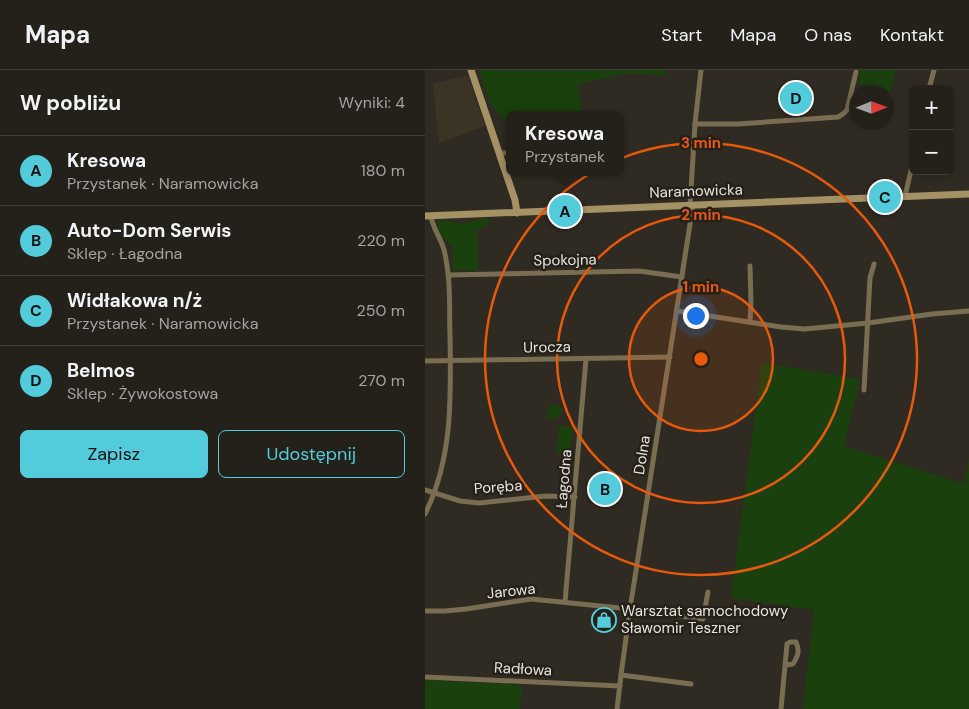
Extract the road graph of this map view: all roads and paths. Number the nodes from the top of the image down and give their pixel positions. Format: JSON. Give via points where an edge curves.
{"nodes":[{"id":1,"x":471,"y":70,"type":"edge"},
{"id":2,"x":701,"y":70,"type":"edge"},
{"id":3,"x":934,"y":70,"type":"edge"},
{"id":4,"x":856,"y":72,"type":"dead end"},
{"id":5,"x":930,"y":85,"type":"edge"},
{"id":6,"x":695,"y":124,"type":"junction"},
{"id":7,"x":499,"y":153,"type":"junction"},
{"id":8,"x":506,"y":153,"type":"edge"},
{"id":9,"x":506,"y":173,"type":"edge"},
{"id":10,"x":910,"y":175,"type":"edge"},
{"id":11,"x":507,"y":176,"type":"edge"},
{"id":12,"x":969,"y":194,"type":"edge"},
{"id":13,"x":905,"y":196,"type":"junction"},
{"id":14,"x":691,"y":206,"type":"junction"},
{"id":15,"x":517,"y":213,"type":"junction"},
{"id":16,"x":428,"y":216,"type":"edge"},
{"id":17,"x":874,"y":264,"type":"dead end"},
{"id":18,"x":750,"y":266,"type":"dead end"},
{"id":19,"x":449,"y":275,"type":"junction"},
{"id":20,"x":682,"y":277,"type":"junction"},
{"id":21,"x":677,"y":311,"type":"junction"},
{"id":22,"x":969,"y":311,"type":"edge"},
{"id":23,"x":750,"y":322,"type":"junction"},
{"id":24,"x":868,"y":323,"type":"junction"},
{"id":25,"x":670,"y":357,"type":"junction"},
{"id":26,"x":586,"y":359,"type":"junction"},
{"id":27,"x":425,"y":361,"type":"edge"},
{"id":28,"x":450,"y":361,"type":"junction"},
{"id":29,"x":864,"y":390,"type":"dead end"},
{"id":30,"x":425,"y":490,"type":"edge"},
{"id":31,"x":434,"y":493,"type":"junction"},
{"id":32,"x":575,"y":497,"type":"junction"},
{"id":33,"x":425,"y":514,"type":"edge"},
{"id":34,"x":708,"y":592,"type":"dead end"},
{"id":35,"x":565,"y":602,"type":"junction"},
{"id":36,"x":631,"y":608,"type":"junction"},
{"id":37,"x":425,"y":611,"type":"edge"},
{"id":38,"x":785,"y":665,"type":"dead end"},
{"id":39,"x":621,"y":674,"type":"junction"},
{"id":40,"x":425,"y":676,"type":"edge"},
{"id":41,"x":691,"y":684,"type":"dead end"},
{"id":42,"x":620,"y":686,"type":"junction"},
{"id":43,"x":617,"y":709,"type":"edge"},
{"id":44,"x":781,"y":709,"type":"edge"}],
"edges":[{"from":1,"to":7,"type":"street"},
{"from":2,"to":6,"type":"street","name":"Dolna"},
{"from":3,"to":5,"type":"street"},
{"from":4,"to":6,"type":"street","via":[[847,110],[838,117]]},
{"from":6,"to":14,"type":"street","name":"Dolna"},
{"from":7,"to":8,"type":"street"},
{"from":7,"to":9,"type":"street"},
{"from":10,"to":13,"type":"street"},
{"from":11,"to":15,"type":"street"},
{"from":12,"to":13,"type":"street","name":"Naramowicka"},
{"from":13,"to":14,"type":"street","name":"Naramowicka"},
{"from":14,"to":15,"type":"street","name":"Naramowicka"},
{"from":14,"to":20,"type":"street","name":"Dolna"},
{"from":15,"to":16,"type":"street","name":"Naramowicka"},
{"from":16,"to":19,"type":"street","via":[[445,252]]},
{"from":17,"to":24,"type":"street","via":[[870,278]]},
{"from":18,"to":23,"type":"street"},
{"from":19,"to":20,"type":"street","name":"Spokojna","via":[[639,271]]},
{"from":19,"to":28,"type":"street"},
{"from":20,"to":21,"type":"street","name":"Dolna"},
{"from":21,"to":23,"type":"street"},
{"from":21,"to":25,"type":"street","name":"Dolna"},
{"from":22,"to":24,"type":"street"},
{"from":23,"to":24,"type":"street","via":[[799,329]]},
{"from":24,"to":29,"type":"street"},
{"from":25,"to":26,"type":"street","name":"Urocza"},
{"from":25,"to":36,"type":"street","name":"Dolna"},
{"from":26,"to":28,"type":"street","name":"Urocza"},
{"from":26,"to":32,"type":"street","name":"Łagodna"},
{"from":27,"to":28,"type":"street","name":"Urocza"},
{"from":28,"to":31,"type":"street","via":[[448,434]]},
{"from":30,"to":31,"type":"street","name":"Poręba"},
{"from":31,"to":32,"type":"street","name":"Poręba","via":[[479,503],[546,496]]},
{"from":31,"to":33,"type":"street"},
{"from":32,"to":35,"type":"street","name":"Łagodna"},
{"from":34,"to":36,"type":"street","name":"Jarowa","via":[[703,619]]},
{"from":35,"to":36,"type":"street","name":"Jarowa"},
{"from":35,"to":37,"type":"street","name":"Jarowa","via":[[525,599],[475,608]]},
{"from":36,"to":39,"type":"street","name":"Dolna"},
{"from":38,"to":44,"type":"street"},
{"from":39,"to":41,"type":"street"},
{"from":39,"to":42,"type":"street","name":"Dolna"},
{"from":40,"to":42,"type":"street","name":"Radłowa"},
{"from":42,"to":43,"type":"street","name":"Dolna"}]}
